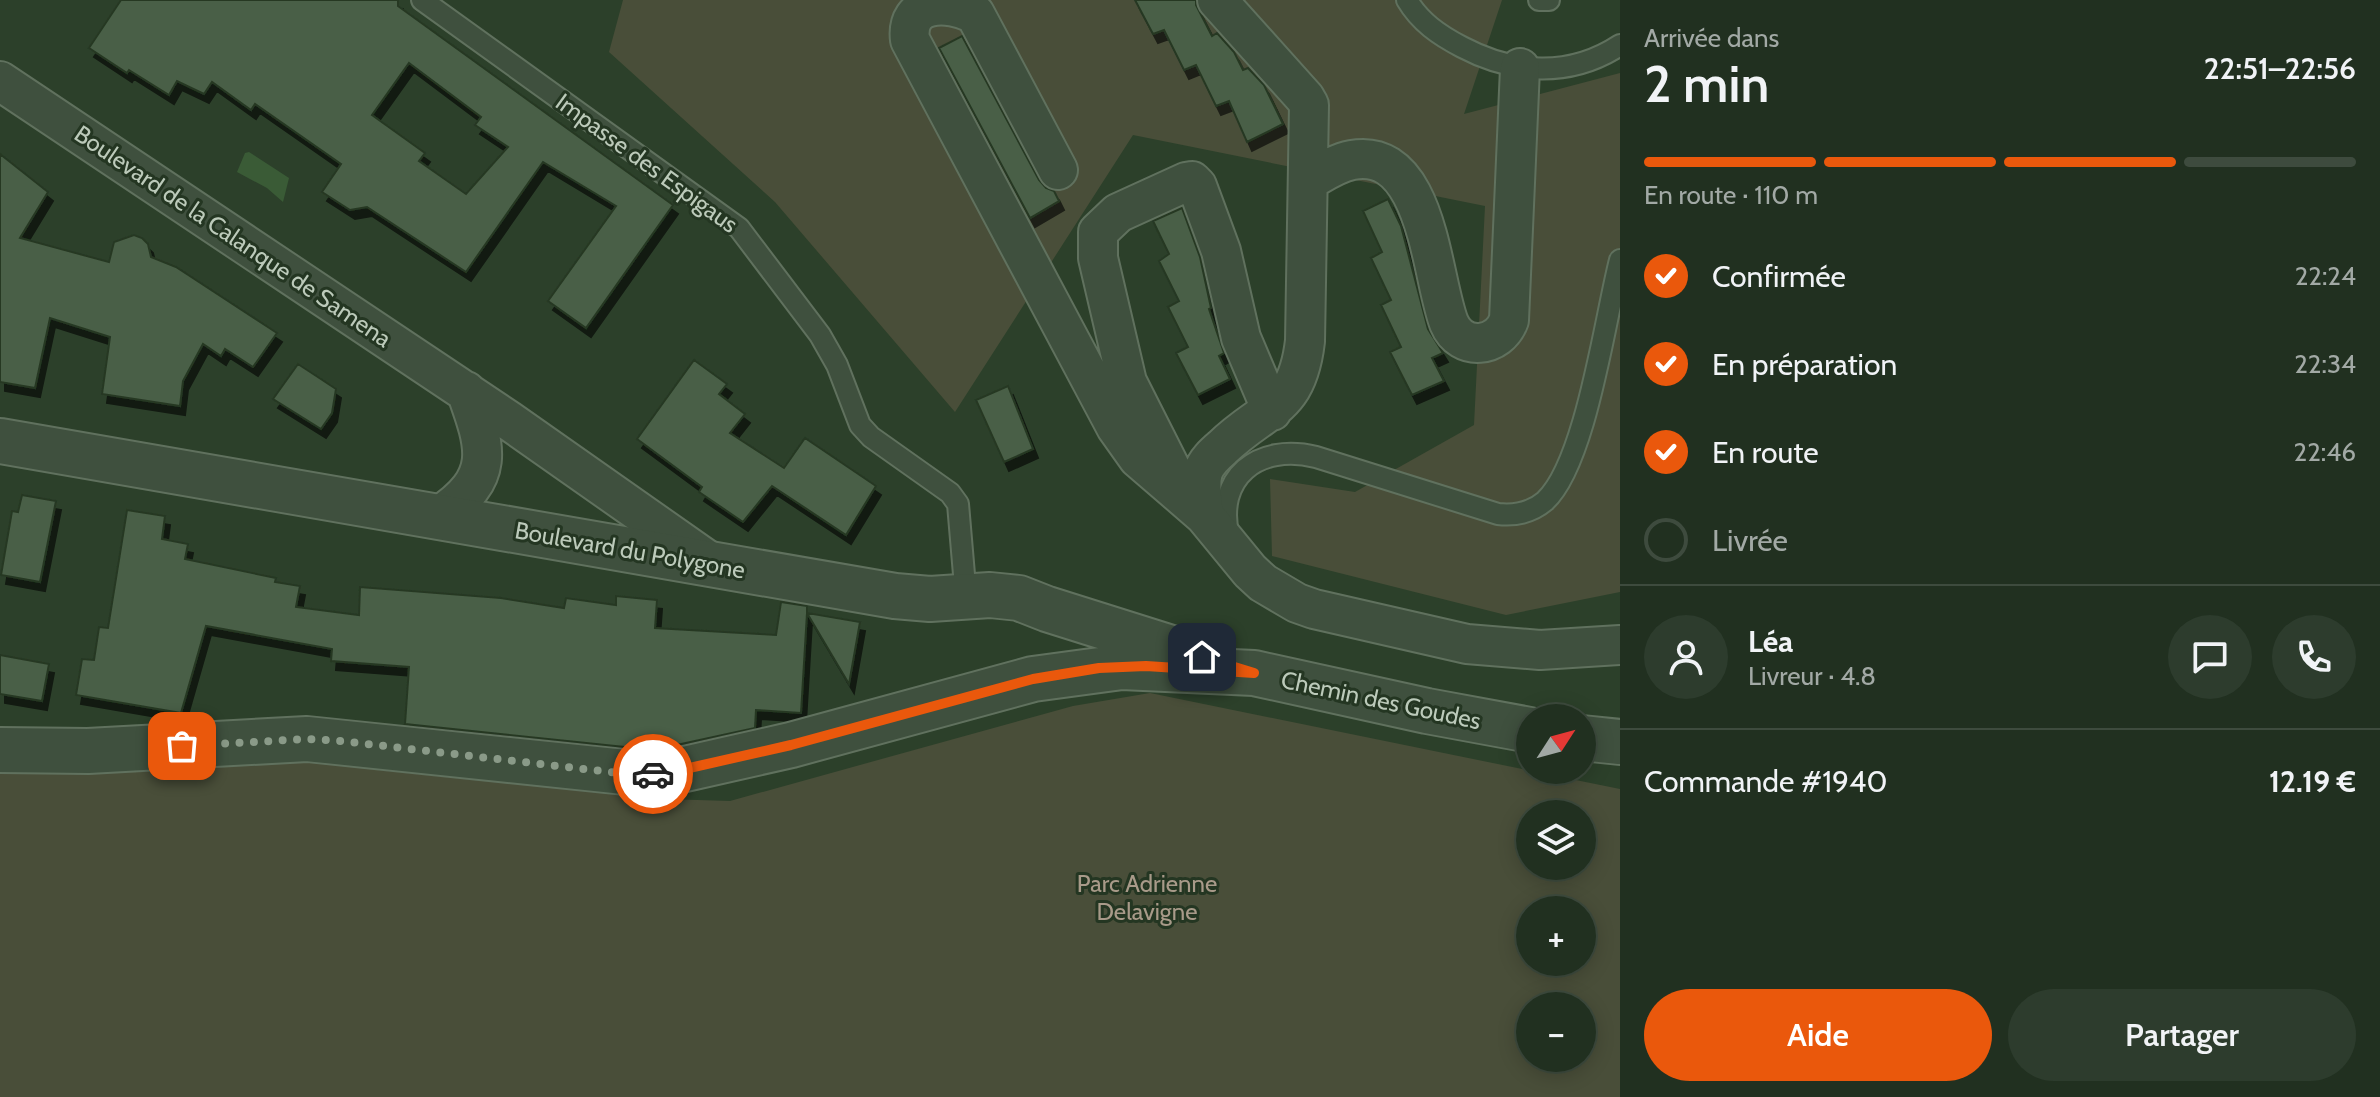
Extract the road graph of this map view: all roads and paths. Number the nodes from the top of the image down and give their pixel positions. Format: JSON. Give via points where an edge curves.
{"nodes":[{"id":1,"x":422,"y":0,"type":"edge"},
{"id":2,"x":1217,"y":0,"type":"edge"},
{"id":3,"x":1407,"y":0,"type":"edge"},
{"id":4,"x":1539,"y":0,"type":"edge"},
{"id":5,"x":1549,"y":0,"type":"edge"},
{"id":6,"x":1620,"y":45,"type":"edge"},
{"id":7,"x":1520,"y":68,"type":"junction"},
{"id":8,"x":0,"y":81,"type":"edge"},
{"id":9,"x":1058,"y":170,"type":"dead end"},
{"id":10,"x":1308,"y":181,"type":"junction"},
{"id":11,"x":1620,"y":260,"type":"edge"},
{"id":12,"x":466,"y":391,"type":"junction"},
{"id":13,"x":1272,"y":411,"type":"junction"},
{"id":14,"x":0,"y":441,"type":"edge"},
{"id":15,"x":1204,"y":515,"type":"junction"},
{"id":16,"x":439,"y":516,"type":"junction"},
{"id":17,"x":1240,"y":560,"type":"junction"},
{"id":18,"x":715,"y":565,"type":"junction"},
{"id":19,"x":966,"y":598,"type":"junction"},
{"id":20,"x":1047,"y":609,"type":"junction"},
{"id":21,"x":1620,"y":645,"type":"edge"},
{"id":22,"x":1254,"y":673,"type":"junction"},
{"id":23,"x":1033,"y":679,"type":"junction"},
{"id":24,"x":1516,"y":727,"type":"edge"},
{"id":25,"x":1596,"y":739,"type":"edge"},
{"id":26,"x":1620,"y":742,"type":"edge"},
{"id":27,"x":0,"y":750,"type":"edge"}],
"edges":[{"from":1,"to":19,"type":"lane","name":"Impasse des Espigaus","via":[[739,228],[820,335],[860,425],[958,504]]},
{"from":2,"to":10,"type":"street","via":[[1309,105]]},
{"from":3,"to":7,"type":"lane","via":[[1444,38],[1482,58]]},
{"from":4,"to":5,"type":"lane"},
{"from":6,"to":7,"type":"lane","via":[[1589,62],[1556,69]]},
{"from":7,"to":10,"type":"street","via":[[1509,320],[1502,335],[1481,343],[1462,339],[1454,331],[1421,215],[1391,169],[1369,159],[1349,160]]},
{"from":8,"to":12,"type":"street","name":"Boulevard de la Calanque de Samena"},
{"from":9,"to":15,"type":"street","via":[[975,14],[949,1],[932,1],[916,10],[908,24],[910,40],[1116,427],[1138,458]]},
{"from":10,"to":13,"type":"street","via":[[1303,356],[1289,393]]},
{"from":11,"to":17,"type":"lane","via":[[1576,442],[1559,484],[1542,503],[1523,513],[1498,514],[1316,457],[1270,455],[1244,470],[1227,497],[1226,523]]},
{"from":12,"to":16,"type":"street","via":[[478,424],[481,470],[471,490]]},
{"from":12,"to":18,"type":"street","name":"Boulevard de la Calanque de Samena"},
{"from":13,"to":15,"type":"street","via":[[1228,442],[1206,467],[1201,487]]},
{"from":13,"to":15,"type":"street","via":[[1241,338],[1221,251],[1197,186],[1186,182],[1110,218],[1098,232],[1096,248],[1127,382],[1169,466]]},
{"from":14,"to":16,"type":"street","name":"Boulevard du Polygone"},
{"from":15,"to":17,"type":"street"},
{"from":16,"to":18,"type":"street","name":"Boulevard du Polygone"},
{"from":17,"to":21,"type":"street","via":[[1263,583],[1297,603],[1363,621],[1496,647]]},
{"from":18,"to":19,"type":"street","name":"Boulevard du Polygone","via":[[895,596]]},
{"from":19,"to":20,"type":"street","name":"Boulevard du Polygone","via":[[1007,596]]},
{"from":20,"to":22,"type":"street","name":"Boulevard du Polygone"},
{"from":20,"to":23,"type":"street","via":[[1059,628],[1059,648]]},
{"from":22,"to":23,"type":"street","name":"Chemin des Goudes","via":[[1146,666]]},
{"from":22,"to":24,"type":"street","name":"Chemin des Goudes"},
{"from":23,"to":27,"type":"street","name":"Chemin des Goudes","via":[[791,745],[644,774],[307,739],[88,751]]},
{"from":25,"to":26,"type":"street"}]}
